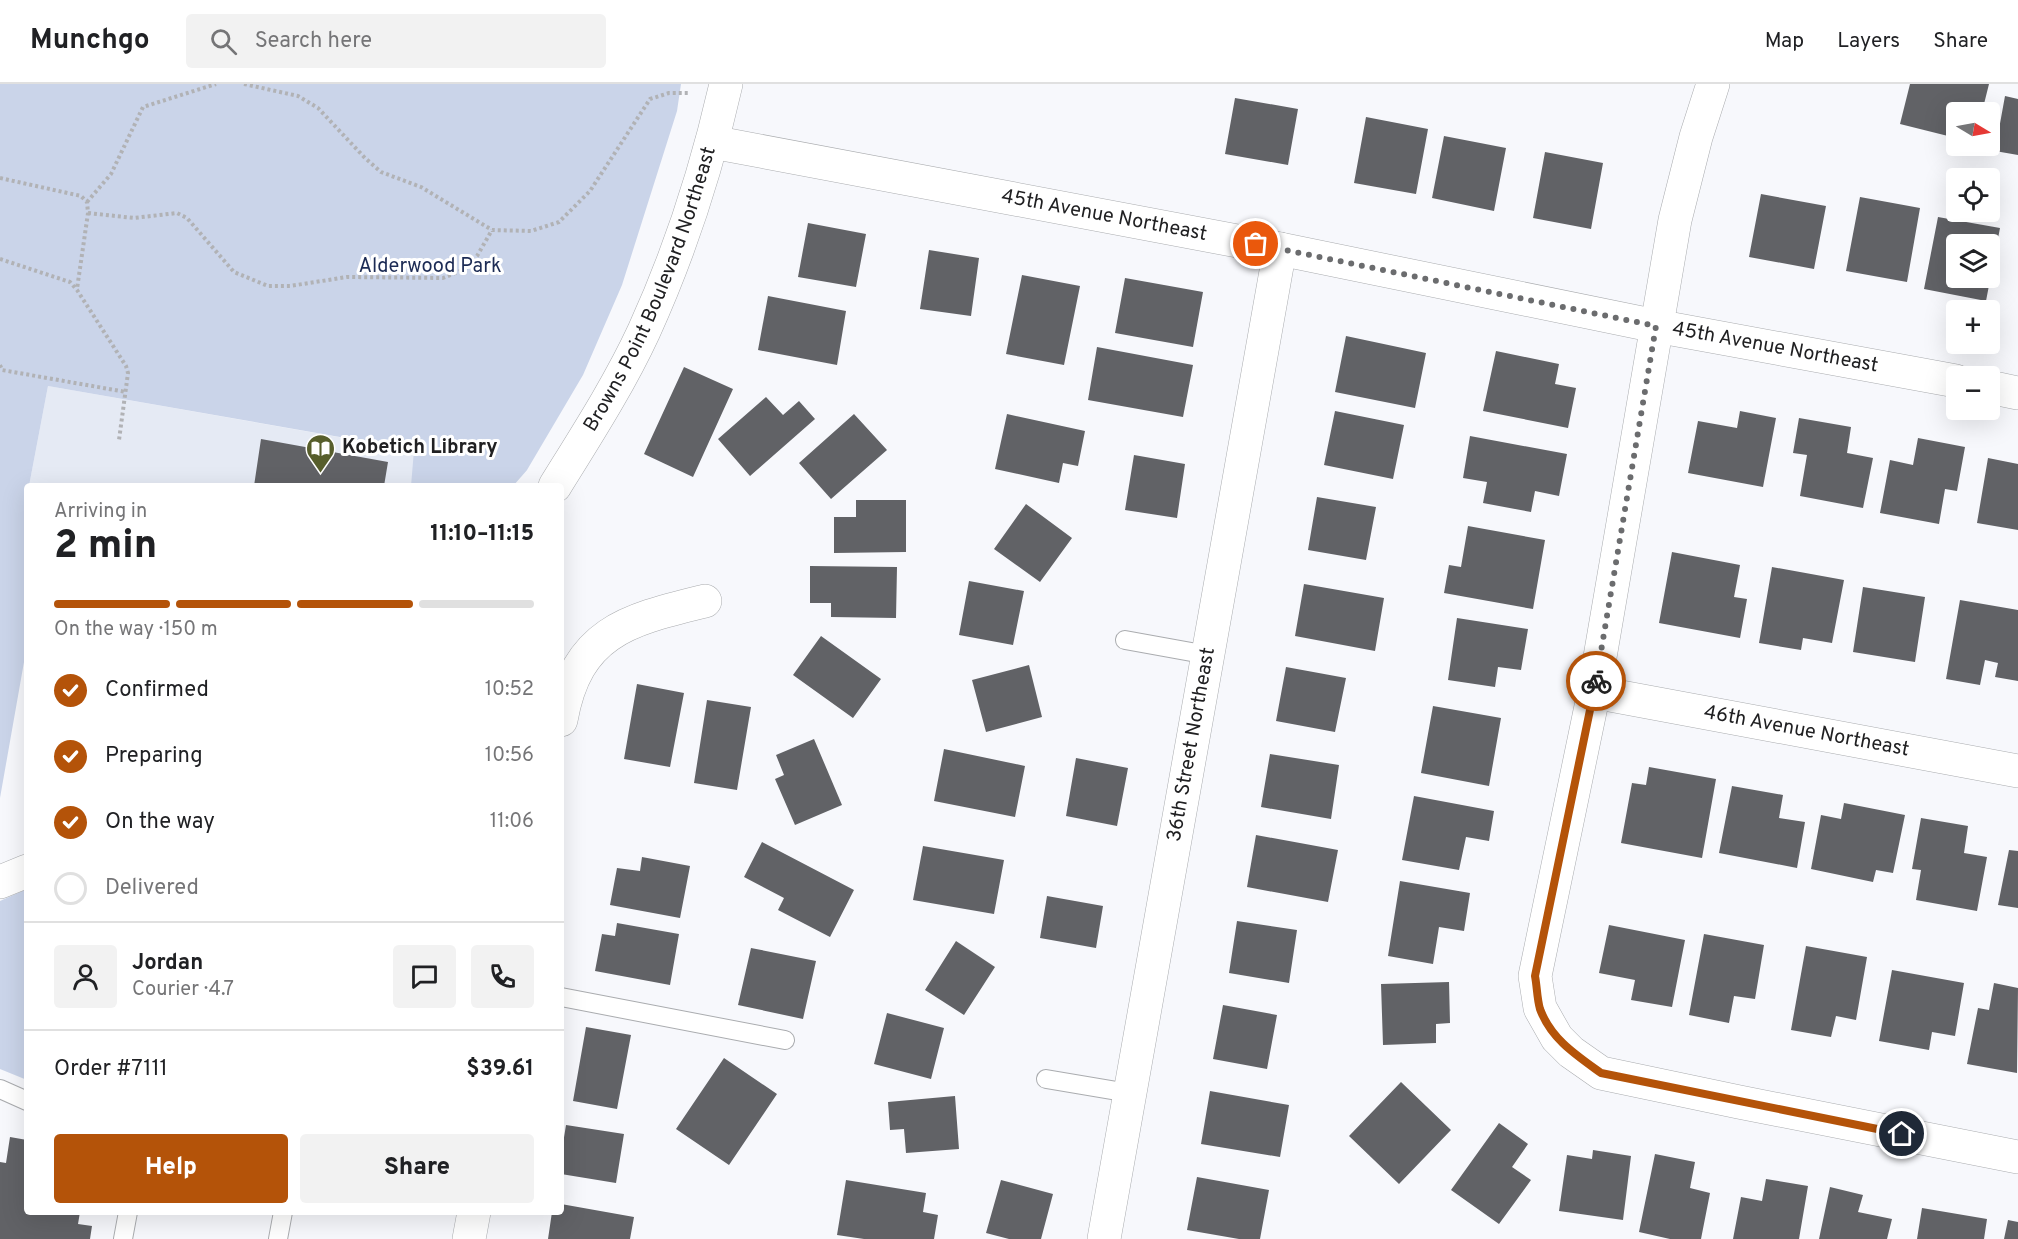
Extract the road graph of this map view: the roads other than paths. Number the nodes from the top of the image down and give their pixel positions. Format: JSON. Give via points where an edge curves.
{"nodes":[{"id":1,"x":1713,"y":84,"type":"edge"},
{"id":2,"x":725,"y":88,"type":"edge"},
{"id":3,"x":712,"y":142,"type":"junction"},
{"id":4,"x":1280,"y":249,"type":"junction"},
{"id":5,"x":1656,"y":326,"type":"junction"},
{"id":6,"x":1946,"y":379,"type":"edge"},
{"id":7,"x":2000,"y":389,"type":"edge"},
{"id":8,"x":2018,"y":393,"type":"edge"},
{"id":9,"x":557,"y":483,"type":"edge"},
{"id":10,"x":705,"y":600,"type":"dead end"},
{"id":11,"x":1125,"y":640,"type":"dead end"},
{"id":12,"x":1208,"y":655,"type":"junction"},
{"id":13,"x":1594,"y":692,"type":"junction"},
{"id":14,"x":564,"y":701,"type":"edge"},
{"id":15,"x":2018,"y":771,"type":"edge"},
{"id":16,"x":24,"y":872,"type":"edge"},
{"id":17,"x":0,"y":882,"type":"edge"},
{"id":18,"x":564,"y":998,"type":"edge"},
{"id":19,"x":785,"y":1040,"type":"dead end"},
{"id":20,"x":1046,"y":1079,"type":"dead end"},
{"id":21,"x":0,"y":1089,"type":"edge"},
{"id":22,"x":1130,"y":1093,"type":"junction"},
{"id":23,"x":24,"y":1100,"type":"edge"},
{"id":24,"x":2018,"y":1157,"type":"edge"},
{"id":25,"x":127,"y":1215,"type":"edge"},
{"id":26,"x":282,"y":1215,"type":"edge"},
{"id":27,"x":473,"y":1215,"type":"edge"},
{"id":28,"x":123,"y":1239,"type":"edge"},
{"id":29,"x":278,"y":1239,"type":"edge"},
{"id":30,"x":469,"y":1239,"type":"edge"},
{"id":31,"x":1104,"y":1239,"type":"edge"}],
"edges":[{"from":1,"to":5,"type":"street","via":[[1695,137],[1675,220]]},
{"from":2,"to":3,"type":"street","name":"Browns Point Boulevard Northeast"},
{"from":3,"to":4,"type":"street","name":"45th Avenue Northeast"},
{"from":3,"to":9,"type":"street","name":"Browns Point Boulevard Northeast","via":[[684,230],[644,332],[595,423]]},
{"from":4,"to":5,"type":"street","name":"45th Avenue Northeast"},
{"from":4,"to":12,"type":"street","name":"36th Street Northeast"},
{"from":5,"to":6,"type":"street","name":"45th Avenue Northeast"},
{"from":5,"to":13,"type":"street"},
{"from":7,"to":8,"type":"street"},
{"from":10,"to":14,"type":"street","via":[[646,616],[600,641],[574,673]]},
{"from":11,"to":12,"type":"lane"},
{"from":12,"to":22,"type":"street","name":"36th Street Northeast"},
{"from":13,"to":15,"type":"street","name":"46th Avenue Northeast"},
{"from":13,"to":24,"type":"street","via":[[1535,976],[1540,1008],[1557,1038],[1601,1073]]},
{"from":16,"to":17,"type":"street"},
{"from":18,"to":19,"type":"lane"},
{"from":20,"to":22,"type":"lane"},
{"from":21,"to":23,"type":"lane"},
{"from":22,"to":31,"type":"street","name":"36th Street Northeast"},
{"from":25,"to":28,"type":"lane"},
{"from":26,"to":29,"type":"lane"},
{"from":27,"to":30,"type":"street"}]}
